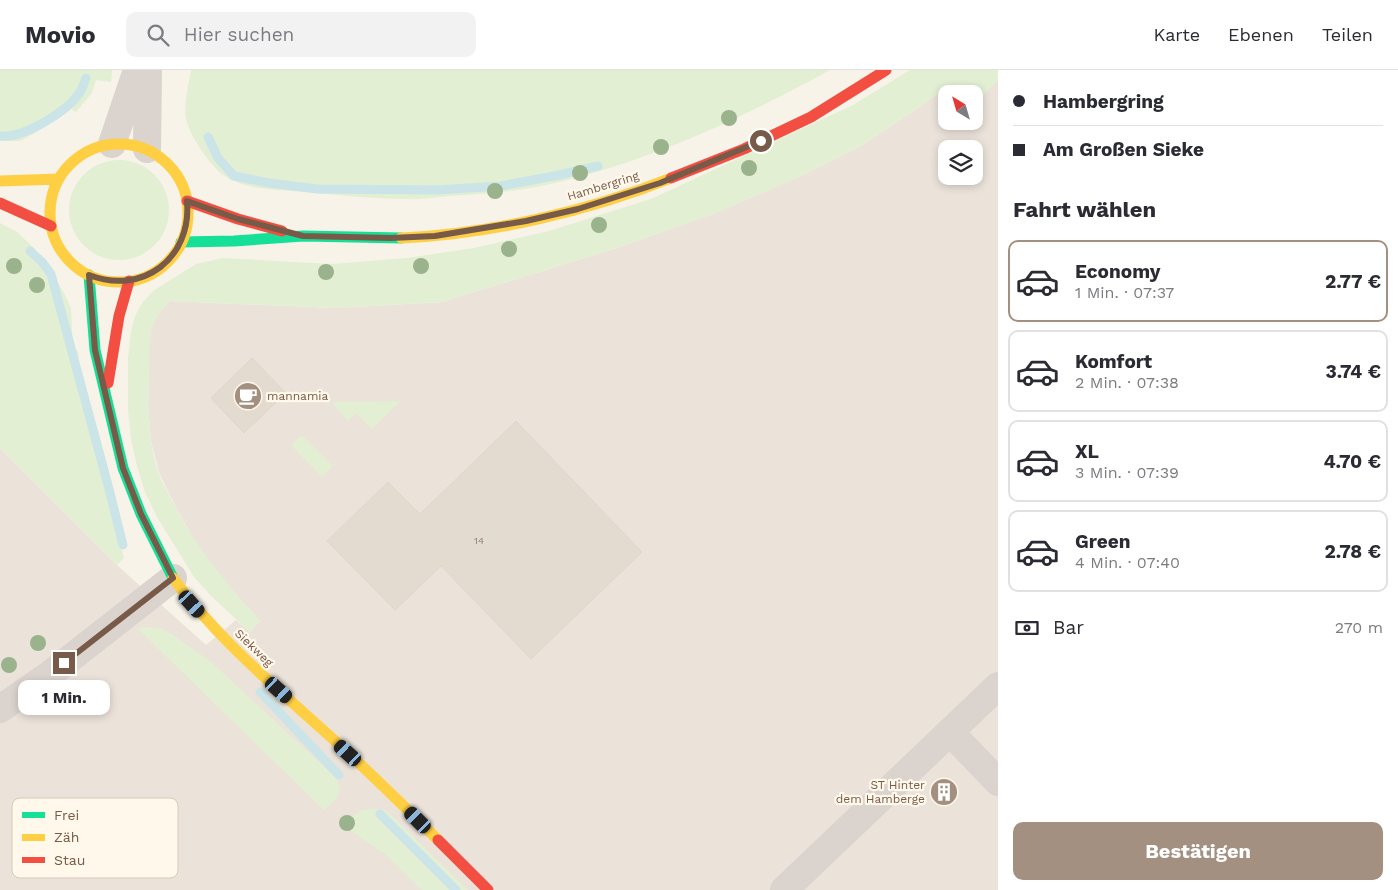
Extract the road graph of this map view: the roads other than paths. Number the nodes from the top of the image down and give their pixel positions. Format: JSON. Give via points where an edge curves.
{"nodes":[{"id":1,"x":137,"y":70,"type":"edge"},
{"id":2,"x":148,"y":70,"type":"edge"},
{"id":3,"x":886,"y":70,"type":"edge"},
{"id":4,"x":112,"y":144,"type":"junction"},
{"id":5,"x":147,"y":150,"type":"junction"},
{"id":6,"x":58,"y":179,"type":"junction"},
{"id":7,"x":0,"y":180,"type":"edge"},
{"id":8,"x":187,"y":201,"type":"junction"},
{"id":9,"x":0,"y":203,"type":"edge"},
{"id":10,"x":51,"y":226,"type":"junction"},
{"id":11,"x":303,"y":236,"type":"junction"},
{"id":12,"x":181,"y":242,"type":"junction"},
{"id":13,"x":89,"y":275,"type":"junction"},
{"id":14,"x":128,"y":281,"type":"junction"},
{"id":15,"x":106,"y":392,"type":"junction"},
{"id":16,"x":173,"y":578,"type":"junction"},
{"id":17,"x":998,"y":686,"type":"edge"},
{"id":18,"x":0,"y":709,"type":"edge"},
{"id":19,"x":950,"y":732,"type":"junction"},
{"id":20,"x":998,"y":782,"type":"edge"},
{"id":21,"x":488,"y":890,"type":"edge"},
{"id":22,"x":784,"y":890,"type":"edge"}],
"edges":[{"from":1,"to":4,"type":"street"},
{"from":2,"to":5,"type":"street"},
{"from":3,"to":11,"type":"main road","name":"Hambergring","via":[[811,117],[744,149],[660,183],[578,209],[435,236]]},
{"from":4,"to":5,"type":"main road"},
{"from":4,"to":6,"type":"main road","via":[[81,154]]},
{"from":5,"to":8,"type":"main road","via":[[173,170]]},
{"from":6,"to":7,"type":"main road"},
{"from":6,"to":10,"type":"main road","via":[[51,202]]},
{"from":8,"to":11,"type":"main road","name":"Hambergring","via":[[238,219]]},
{"from":8,"to":12,"type":"main road","via":[[186,226]]},
{"from":9,"to":10,"type":"main road"},
{"from":10,"to":13,"type":"main road","via":[[64,255]]},
{"from":11,"to":12,"type":"main road","name":"Hambergring"},
{"from":12,"to":14,"type":"main road","via":[[172,257],[159,268]]},
{"from":13,"to":14,"type":"main road","via":[[104,280]]},
{"from":13,"to":15,"type":"main road","name":"Siekweg","via":[[95,350]]},
{"from":14,"to":15,"type":"main road","name":"Siekweg"},
{"from":15,"to":16,"type":"main road","name":"Siekweg","via":[[129,486]]},
{"from":16,"to":18,"type":"street"},
{"from":16,"to":21,"type":"main road","name":"Siekweg","via":[[192,604],[237,652],[376,778]]},
{"from":17,"to":19,"type":"street"},
{"from":19,"to":20,"type":"street"},
{"from":19,"to":22,"type":"street"}]}
